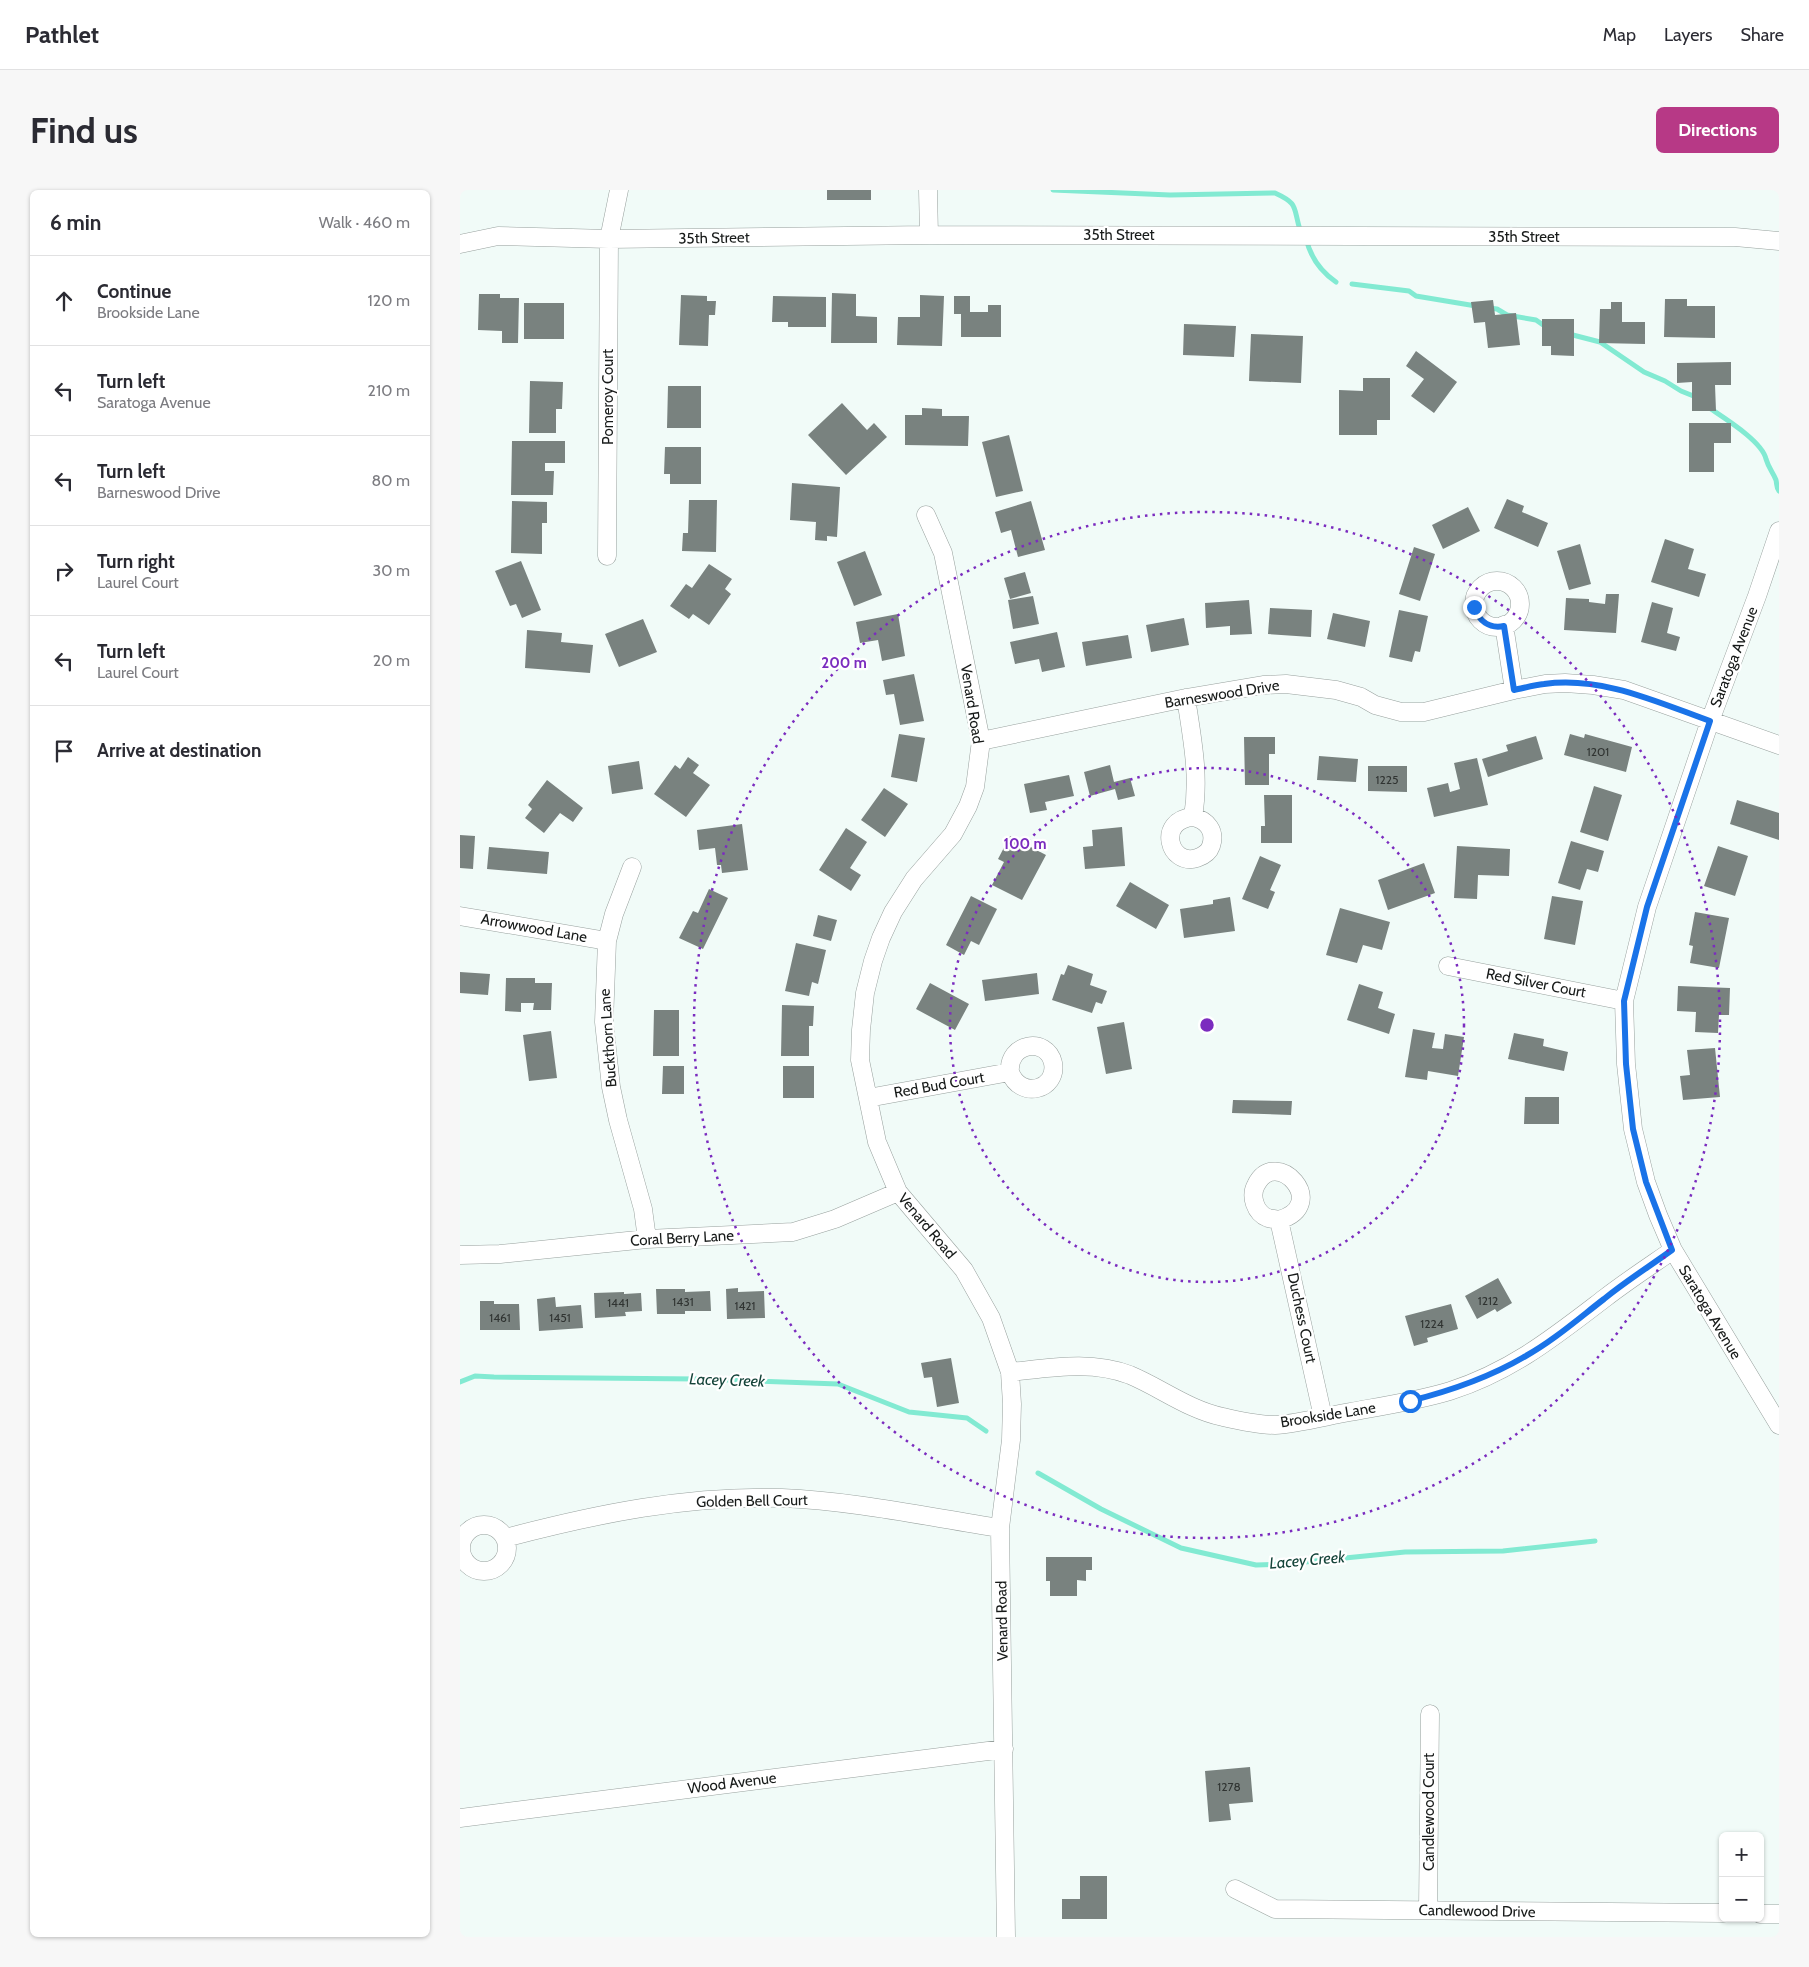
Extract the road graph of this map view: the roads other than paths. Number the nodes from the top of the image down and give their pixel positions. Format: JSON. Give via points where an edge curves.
{"nodes":[{"id":1,"x":619,"y":190,"type":"edge"},
{"id":2,"x":928,"y":190,"type":"edge"},
{"id":3,"x":929,"y":235,"type":"junction"},
{"id":4,"x":609,"y":239,"type":"junction"},
{"id":5,"x":1779,"y":241,"type":"edge"},
{"id":6,"x":460,"y":244,"type":"edge"},
{"id":7,"x":926,"y":515,"type":"dead end"},
{"id":8,"x":1779,"y":531,"type":"edge"},
{"id":9,"x":607,"y":556,"type":"dead end"},
{"id":10,"x":1504,"y":626,"type":"dead end"},
{"id":11,"x":1514,"y":690,"type":"junction"},
{"id":12,"x":1186,"y":698,"type":"junction"},
{"id":13,"x":1710,"y":721,"type":"junction"},
{"id":14,"x":981,"y":741,"type":"junction"},
{"id":15,"x":1779,"y":745,"type":"edge"},
{"id":16,"x":1193,"y":817,"type":"dead end"},
{"id":17,"x":632,"y":866,"type":"dead end"},
{"id":18,"x":460,"y":916,"type":"edge"},
{"id":19,"x":607,"y":941,"type":"junction"},
{"id":20,"x":1448,"y":966,"type":"dead end"},
{"id":21,"x":1624,"y":1001,"type":"junction"},
{"id":22,"x":1010,"y":1072,"type":"dead end"},
{"id":23,"x":868,"y":1098,"type":"junction"},
{"id":24,"x":898,"y":1192,"type":"junction"},
{"id":25,"x":1279,"y":1220,"type":"dead end"},
{"id":26,"x":647,"y":1239,"type":"junction"},
{"id":27,"x":1672,"y":1250,"type":"junction"},
{"id":28,"x":460,"y":1255,"type":"edge"},
{"id":29,"x":1010,"y":1372,"type":"junction"},
{"id":30,"x":1323,"y":1417,"type":"junction"},
{"id":31,"x":1779,"y":1426,"type":"edge"},
{"id":32,"x":1000,"y":1528,"type":"junction"},
{"id":33,"x":506,"y":1538,"type":"dead end"},
{"id":34,"x":1430,"y":1714,"type":"dead end"},
{"id":35,"x":1004,"y":1749,"type":"junction"},
{"id":36,"x":460,"y":1818,"type":"edge"},
{"id":37,"x":1235,"y":1889,"type":"dead end"},
{"id":38,"x":1428,"y":1910,"type":"junction"},
{"id":39,"x":1719,"y":1913,"type":"edge"},
{"id":40,"x":1764,"y":1914,"type":"edge"},
{"id":41,"x":1779,"y":1914,"type":"edge"},
{"id":42,"x":1006,"y":1937,"type":"edge"}],
"edges":[{"from":1,"to":4,"type":"street","name":"Pomeroy Court"},
{"from":2,"to":3,"type":"street"},
{"from":3,"to":4,"type":"street","name":"35th Street"},
{"from":3,"to":5,"type":"street","name":"35th Street","via":[[1735,237]]},
{"from":4,"to":6,"type":"street","name":"35th Street","via":[[498,236]]},
{"from":4,"to":9,"type":"street","name":"Pomeroy Court"},
{"from":7,"to":14,"type":"street","name":"Venard Road","via":[[943,553]]},
{"from":8,"to":13,"type":"street","name":"Saratoga Avenue"},
{"from":10,"to":11,"type":"street"},
{"from":11,"to":12,"type":"street","name":"Barneswood Drive","via":[[1424,712],[1401,712],[1336,690],[1286,684]]},
{"from":11,"to":13,"type":"street","name":"Barneswood Drive","via":[[1545,684],[1593,685],[1624,690]]},
{"from":12,"to":14,"type":"street","name":"Barneswood Drive"},
{"from":12,"to":16,"type":"street","via":[[1197,773]]},
{"from":13,"to":15,"type":"street","name":"Barneswood Drive"},
{"from":13,"to":21,"type":"street","name":"Saratoga Avenue","via":[[1647,907]]},
{"from":14,"to":23,"type":"street","name":"Venard Road","via":[[975,787],[968,806],[953,834],[914,879],[893,912],[873,961],[861,1030],[860,1060]]},
{"from":17,"to":19,"type":"street","name":"Buckthorn Lane"},
{"from":18,"to":19,"type":"street","name":"Arrowwood Lane"},
{"from":19,"to":26,"type":"street","name":"Buckthorn Lane","via":[[604,986],[607,1059],[618,1120],[643,1209]]},
{"from":20,"to":21,"type":"street","name":"Red Silver Court"},
{"from":21,"to":27,"type":"street","name":"Saratoga Avenue","via":[[1633,1129],[1646,1182]]},
{"from":22,"to":23,"type":"street","name":"Red Bud Court"},
{"from":23,"to":24,"type":"street","name":"Venard Road","via":[[878,1142]]},
{"from":24,"to":26,"type":"street","name":"Coral Berry Lane","via":[[835,1219],[793,1232]]},
{"from":24,"to":29,"type":"street","name":"Venard Road","via":[[964,1270],[991,1318]]},
{"from":25,"to":30,"type":"street","name":"Duchess Court"},
{"from":26,"to":28,"type":"street","name":"Coral Berry Lane"},
{"from":27,"to":30,"type":"street","name":"Brookside Lane","via":[[1554,1338],[1499,1370],[1450,1391]]},
{"from":27,"to":31,"type":"street","name":"Saratoga Avenue"},
{"from":29,"to":30,"type":"street","name":"Brookside Lane","via":[[1078,1365],[1098,1367],[1130,1375],[1220,1417],[1276,1425]]},
{"from":29,"to":32,"type":"street","name":"Venard Road","via":[[1011,1440]]},
{"from":32,"to":33,"type":"street","name":"Golden Bell Court","via":[[820,1501],[722,1499],[663,1504],[598,1515]]},
{"from":32,"to":35,"type":"street","name":"Venard Road"},
{"from":34,"to":38,"type":"street","name":"Candlewood Court"},
{"from":35,"to":36,"type":"street","name":"Wood Avenue"},
{"from":35,"to":42,"type":"street","name":"Venard Road"},
{"from":37,"to":38,"type":"street","name":"Candlewood Drive","via":[[1275,1909]]},
{"from":38,"to":39,"type":"street","name":"Candlewood Drive"},
{"from":40,"to":41,"type":"street"}]}
